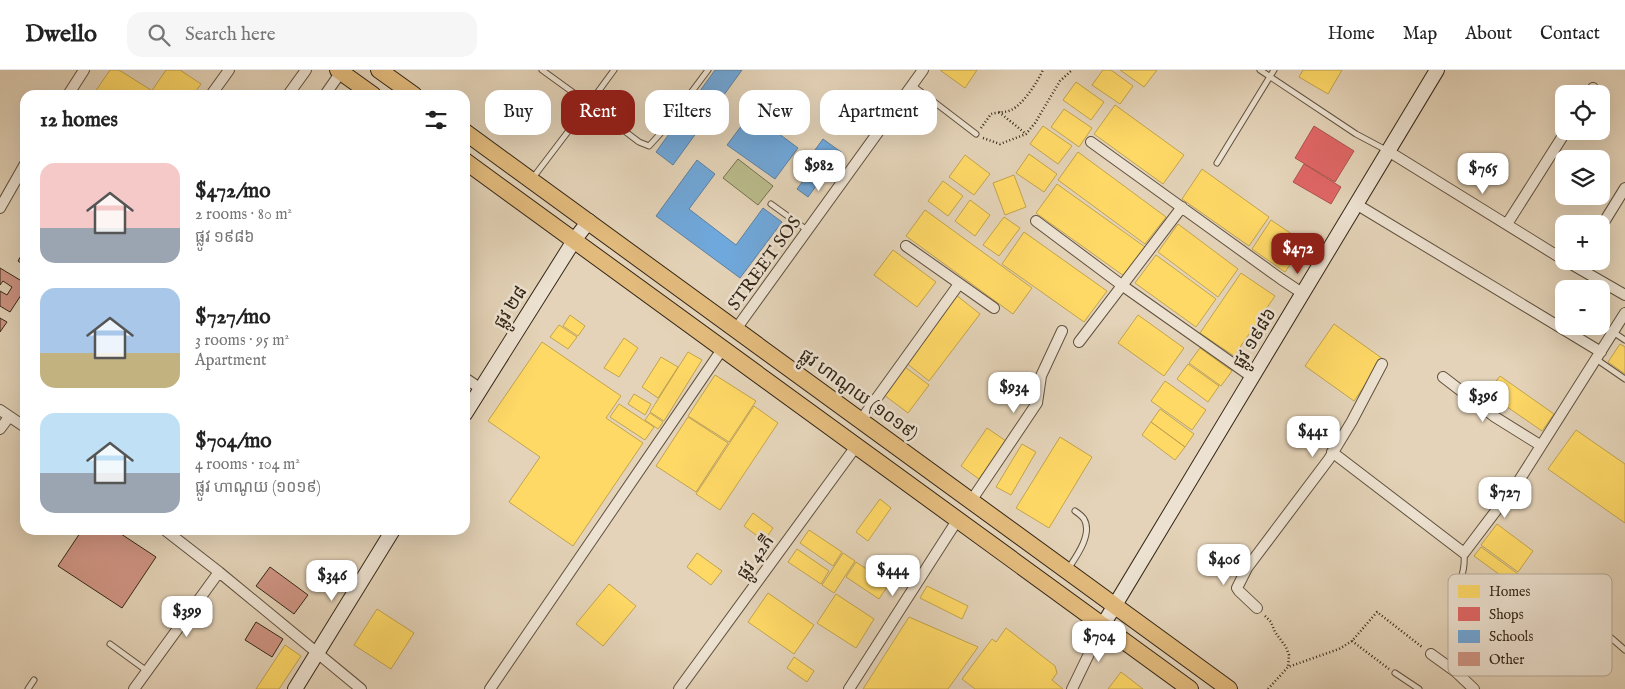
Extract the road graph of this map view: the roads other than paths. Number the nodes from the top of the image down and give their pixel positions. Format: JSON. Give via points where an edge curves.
{"nodes":[{"id":1,"x":84,"y":70,"type":"edge"},
{"id":2,"x":229,"y":70,"type":"edge"},
{"id":3,"x":306,"y":70,"type":"edge"},
{"id":4,"x":379,"y":70,"type":"edge"},
{"id":5,"x":542,"y":70,"type":"edge"},
{"id":6,"x":614,"y":70,"type":"edge"},
{"id":7,"x":708,"y":70,"type":"edge"},
{"id":8,"x":923,"y":70,"type":"edge"},
{"id":9,"x":1260,"y":70,"type":"edge"},
{"id":10,"x":1274,"y":70,"type":"edge"},
{"id":11,"x":1437,"y":70,"type":"edge"},
{"id":12,"x":340,"y":71,"type":"edge"},
{"id":13,"x":1270,"y":76,"type":"junction"},
{"id":14,"x":912,"y":85,"type":"junction"},
{"id":15,"x":71,"y":90,"type":"edge"},
{"id":16,"x":215,"y":90,"type":"edge"},
{"id":17,"x":292,"y":90,"type":"edge"},
{"id":18,"x":327,"y":90,"type":"edge"},
{"id":19,"x":366,"y":90,"type":"edge"},
{"id":20,"x":407,"y":90,"type":"edge"},
{"id":21,"x":570,"y":90,"type":"edge"},
{"id":22,"x":599,"y":90,"type":"edge"},
{"id":23,"x":976,"y":134,"type":"road end"},
{"id":24,"x":566,"y":135,"type":"edge"},
{"id":25,"x":630,"y":135,"type":"edge"},
{"id":26,"x":470,"y":136,"type":"edge"},
{"id":27,"x":1560,"y":140,"type":"edge"},
{"id":28,"x":1091,"y":142,"type":"dead end"},
{"id":29,"x":1388,"y":151,"type":"junction"},
{"id":30,"x":1217,"y":163,"type":"dead end"},
{"id":31,"x":470,"y":165,"type":"edge"},
{"id":32,"x":20,"y":173,"type":"edge"},
{"id":33,"x":532,"y":180,"type":"junction"},
{"id":34,"x":1625,"y":188,"type":"edge"},
{"id":35,"x":772,"y":204,"type":"dead end"},
{"id":36,"x":1356,"y":204,"type":"junction"},
{"id":37,"x":1182,"y":207,"type":"junction"},
{"id":38,"x":0,"y":208,"type":"edge"},
{"id":39,"x":1608,"y":215,"type":"edge"},
{"id":40,"x":589,"y":221,"type":"junction"},
{"id":41,"x":1036,"y":221,"type":"dead end"},
{"id":42,"x":1507,"y":224,"type":"junction"},
{"id":43,"x":807,"y":230,"type":"junction"},
{"id":44,"x":575,"y":240,"type":"junction"},
{"id":45,"x":906,"y":246,"type":"dead end"},
{"id":46,"x":1555,"y":254,"type":"edge"},
{"id":47,"x":1588,"y":270,"type":"edge"},
{"id":48,"x":959,"y":284,"type":"junction"},
{"id":49,"x":1123,"y":286,"type":"junction"},
{"id":50,"x":1302,"y":293,"type":"junction"},
{"id":51,"x":1625,"y":295,"type":"edge"},
{"id":52,"x":994,"y":308,"type":"dead end"},
{"id":53,"x":1625,"y":313,"type":"edge"},
{"id":54,"x":736,"y":329,"type":"junction"},
{"id":55,"x":1062,"y":331,"type":"dead end"},
{"id":56,"x":1614,"y":332,"type":"junction"},
{"id":57,"x":1625,"y":340,"type":"edge"},
{"id":58,"x":1079,"y":342,"type":"dead end"},
{"id":59,"x":723,"y":348,"type":"junction"},
{"id":60,"x":1599,"y":356,"type":"junction"},
{"id":61,"x":1382,"y":364,"type":"dead end"},
{"id":62,"x":1252,"y":377,"type":"junction"},
{"id":63,"x":1443,"y":377,"type":"dead end"},
{"id":64,"x":1625,"y":379,"type":"edge"},
{"id":65,"x":470,"y":381,"type":"edge"},
{"id":66,"x":481,"y":389,"type":"junction"},
{"id":67,"x":470,"y":406,"type":"edge"},
{"id":68,"x":0,"y":410,"type":"edge"},
{"id":69,"x":9,"y":417,"type":"junction"},
{"id":70,"x":861,"y":420,"type":"junction"},
{"id":71,"x":20,"y":425,"type":"edge"},
{"id":72,"x":0,"y":429,"type":"edge"},
{"id":73,"x":857,"y":445,"type":"junction"},
{"id":74,"x":1540,"y":445,"type":"junction"},
{"id":75,"x":1332,"y":452,"type":"junction"},
{"id":76,"x":971,"y":501,"type":"junction"},
{"id":77,"x":1074,"y":511,"type":"dead end"},
{"id":78,"x":958,"y":519,"type":"junction"},
{"id":79,"x":171,"y":535,"type":"edge"},
{"id":80,"x":391,"y":535,"type":"edge"},
{"id":81,"x":1464,"y":553,"type":"junction"},
{"id":82,"x":1067,"y":571,"type":"junction"},
{"id":83,"x":219,"y":572,"type":"junction"},
{"id":84,"x":1463,"y":574,"type":"edge"},
{"id":85,"x":1115,"y":605,"type":"junction"},
{"id":86,"x":1257,"y":608,"type":"road end"},
{"id":87,"x":1103,"y":625,"type":"junction"},
{"id":88,"x":1612,"y":640,"type":"edge"},
{"id":89,"x":110,"y":644,"type":"dead end"},
{"id":90,"x":1625,"y":650,"type":"edge"},
{"id":91,"x":318,"y":653,"type":"junction"},
{"id":92,"x":1431,"y":654,"type":"road end"},
{"id":93,"x":1448,"y":666,"type":"edge"},
{"id":94,"x":147,"y":672,"type":"junction"},
{"id":95,"x":1395,"y":673,"type":"road end"},
{"id":96,"x":1460,"y":676,"type":"edge"},
{"id":97,"x":34,"y":680,"type":"dead end"},
{"id":98,"x":1179,"y":686,"type":"edge"},
{"id":99,"x":28,"y":689,"type":"edge"},
{"id":100,"x":134,"y":689,"type":"edge"},
{"id":101,"x":295,"y":689,"type":"edge"},
{"id":102,"x":361,"y":689,"type":"edge"},
{"id":103,"x":490,"y":689,"type":"edge"},
{"id":104,"x":679,"y":689,"type":"edge"},
{"id":105,"x":849,"y":689,"type":"edge"},
{"id":106,"x":1072,"y":689,"type":"edge"},
{"id":107,"x":1229,"y":689,"type":"edge"},
{"id":108,"x":1419,"y":689,"type":"edge"},
{"id":109,"x":1474,"y":689,"type":"edge"}],
"edges":[{"from":1,"to":15,"type":"street"},
{"from":2,"to":16,"type":"street"},
{"from":3,"to":17,"type":"street"},
{"from":4,"to":20,"type":"main road"},
{"from":5,"to":21,"type":"lane"},
{"from":6,"to":22,"type":"lane"},
{"from":7,"to":25,"type":"lane","via":[[649,146]]},
{"from":8,"to":14,"type":"street","name":"STREET SOS"},
{"from":9,"to":13,"type":"lane"},
{"from":10,"to":13,"type":"lane"},
{"from":11,"to":29,"type":"main road","name":"ផ្លូវ ១៩៨៦"},
{"from":12,"to":18,"type":"street"},
{"from":12,"to":19,"type":"main road"},
{"from":13,"to":29,"type":"lane","via":[[1356,134]]},
{"from":13,"to":30,"type":"lane"},
{"from":14,"to":23,"type":"lane"},
{"from":14,"to":43,"type":"street","name":"STREET SOS"},
{"from":24,"to":33,"type":"lane"},
{"from":26,"to":33,"type":"main road","name":"ផ្លូវ ហាណូយ (១០១៩)"},
{"from":27,"to":42,"type":"street"},
{"from":28,"to":37,"type":"street"},
{"from":29,"to":36,"type":"main road","name":"ផ្លូវ ១៩៨៦"},
{"from":29,"to":42,"type":"street"},
{"from":31,"to":44,"type":"main road"},
{"from":32,"to":38,"type":"street"},
{"from":33,"to":40,"type":"main road","name":"ផ្លូវ ហាណូយ (១០១៩)"},
{"from":34,"to":39,"type":"street"},
{"from":35,"to":43,"type":"lane"},
{"from":36,"to":50,"type":"main road","name":"ផ្លូវ ១៩៨៦"},
{"from":36,"to":60,"type":"street"},
{"from":37,"to":49,"type":"street"},
{"from":37,"to":50,"type":"street"},
{"from":40,"to":44,"type":"main road","name":"ផ្លូវ ២៨"},
{"from":40,"to":54,"type":"main road","name":"ផ្លូវ ហាណូយ (១០១៩)"},
{"from":41,"to":49,"type":"street"},
{"from":42,"to":46,"type":"street"},
{"from":43,"to":54,"type":"street","name":"STREET SOS"},
{"from":44,"to":59,"type":"main road"},
{"from":44,"to":66,"type":"main road","name":"ផ្លូវ ២៨"},
{"from":45,"to":48,"type":"street"},
{"from":47,"to":51,"type":"street"},
{"from":48,"to":52,"type":"street"},
{"from":48,"to":70,"type":"street"},
{"from":49,"to":58,"type":"street"},
{"from":49,"to":62,"type":"street"},
{"from":50,"to":62,"type":"main road","name":"ផ្លូវ ១៩៨៦"},
{"from":53,"to":56,"type":"street"},
{"from":54,"to":70,"type":"main road","name":"ផ្លូវ ហាណូយ (១០១៩)"},
{"from":55,"to":76,"type":"street","via":[[1041,376],[1037,403]]},
{"from":56,"to":57,"type":"lane"},
{"from":56,"to":60,"type":"street"},
{"from":59,"to":73,"type":"main road"},
{"from":59,"to":103,"type":"street"},
{"from":60,"to":64,"type":"lane"},
{"from":60,"to":74,"type":"street"},
{"from":61,"to":75,"type":"street"},
{"from":62,"to":85,"type":"main road","name":"ផ្លូវ ១៩៨៦"},
{"from":63,"to":74,"type":"street","via":[[1494,417]]},
{"from":65,"to":66,"type":"street"},
{"from":66,"to":67,"type":"main road","name":"ផ្លូវ ២៨"},
{"from":68,"to":69,"type":"street"},
{"from":69,"to":71,"type":"street"},
{"from":69,"to":72,"type":"street"},
{"from":70,"to":76,"type":"main road","name":"ផ្លូវ ហាណូយ (១០១៩)"},
{"from":73,"to":78,"type":"main road"},
{"from":73,"to":104,"type":"street","name":"ផ្លូវ 42ភី"},
{"from":74,"to":81,"type":"street","via":[[1520,479]]},
{"from":75,"to":81,"type":"street"},
{"from":75,"to":86,"type":"street","via":[[1239,582],[1239,592]]},
{"from":76,"to":82,"type":"main road","name":"ផ្លូវ ហាណូយ (១០១៩)"},
{"from":77,"to":82,"type":"lane","via":[[1084,519],[1085,536],[1083,546]]},
{"from":78,"to":87,"type":"main road"},
{"from":78,"to":105,"type":"street"},
{"from":79,"to":83,"type":"street"},
{"from":80,"to":91,"type":"main road"},
{"from":81,"to":84,"type":"lane"},
{"from":82,"to":85,"type":"main road","name":"ផ្លូវ ហាណូយ (១០១៩)"},
{"from":83,"to":91,"type":"street"},
{"from":83,"to":94,"type":"street"},
{"from":85,"to":87,"type":"main road","name":"ផ្លូវ ១៩៨៦"},
{"from":85,"to":107,"type":"main road","name":"ផ្លូវ ហាណូយ (១០១៩)"},
{"from":87,"to":98,"type":"main road"},
{"from":87,"to":106,"type":"street"},
{"from":88,"to":90,"type":"lane"},
{"from":89,"to":94,"type":"lane"},
{"from":91,"to":101,"type":"main road"},
{"from":91,"to":102,"type":"street"},
{"from":92,"to":93,"type":"street"},
{"from":94,"to":100,"type":"street"},
{"from":95,"to":108,"type":"lane"},
{"from":96,"to":109,"type":"street"},
{"from":97,"to":99,"type":"lane"}]}
